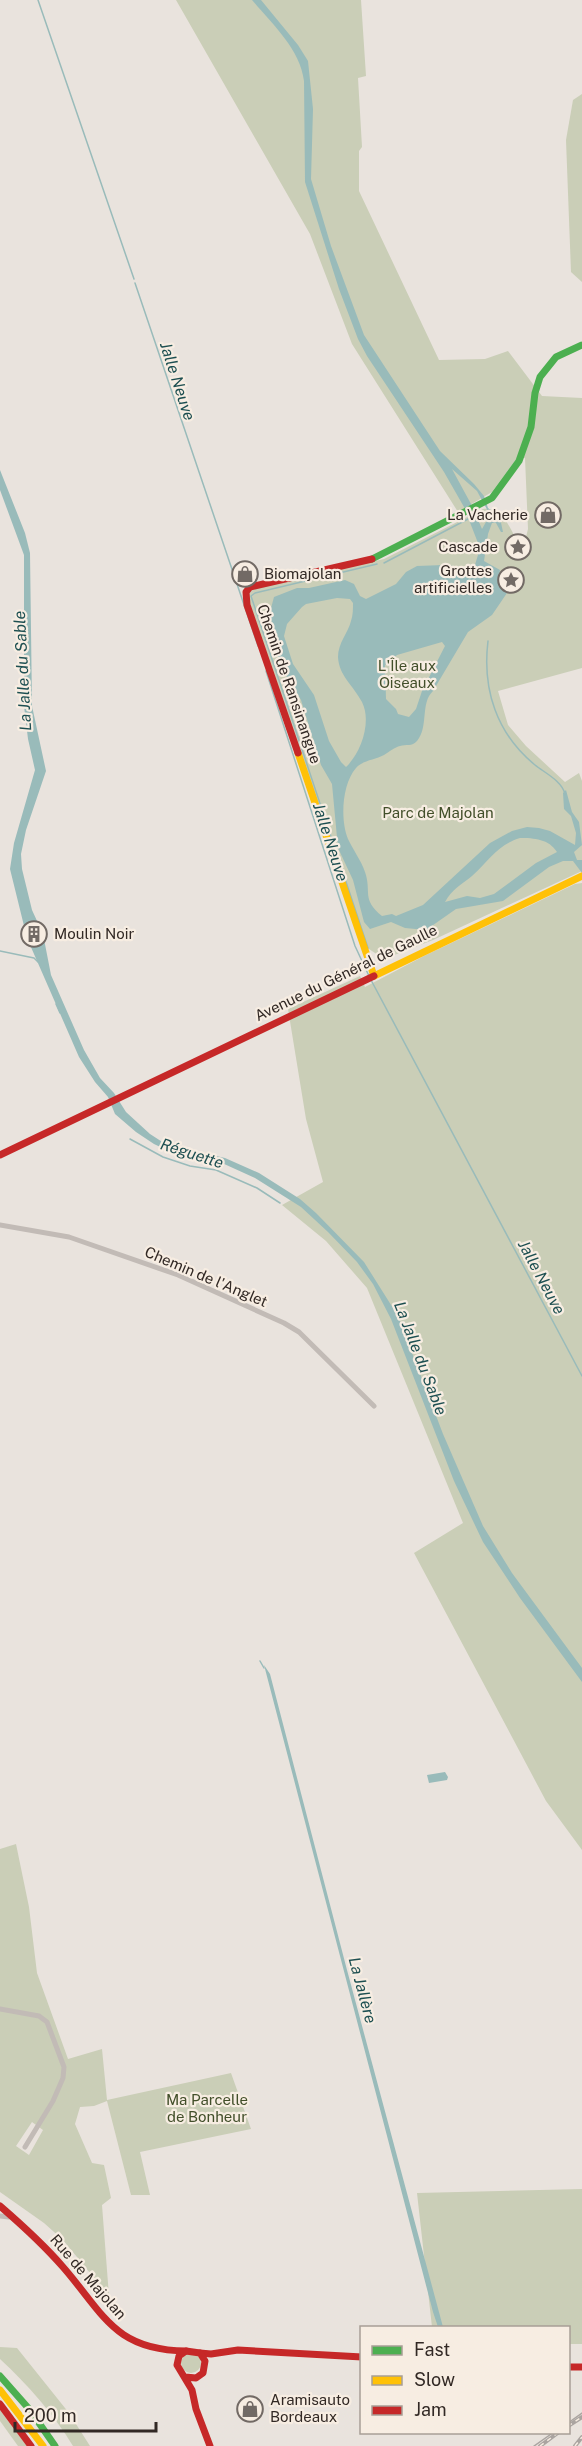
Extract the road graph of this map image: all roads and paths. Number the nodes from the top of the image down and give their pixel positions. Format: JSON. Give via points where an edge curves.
{"nodes":[{"id":1,"x":582,"y":345,"type":"edge"},
{"id":2,"x":581,"y":876,"type":"edge"},
{"id":3,"x":374,"y":976,"type":"junction"},
{"id":4,"x":0,"y":1155,"type":"edge"},
{"id":5,"x":0,"y":1225,"type":"edge"},
{"id":6,"x":374,"y":1406,"type":"dead end"},
{"id":7,"x":0,"y":2009,"type":"edge"},
{"id":8,"x":25,"y":2147,"type":"dead end"},
{"id":9,"x":0,"y":2206,"type":"edge"},
{"id":10,"x":10,"y":2215,"type":"junction"},
{"id":11,"x":0,"y":2216,"type":"edge"},
{"id":12,"x":166,"y":2347,"type":"junction"},
{"id":13,"x":186,"y":2351,"type":"junction"},
{"id":14,"x":200,"y":2352,"type":"junction"},
{"id":15,"x":224,"y":2353,"type":"junction"},
{"id":16,"x":360,"y":2357,"type":"edge"},
{"id":17,"x":177,"y":2365,"type":"junction"},
{"id":18,"x":202,"y":2373,"type":"junction"},
{"id":19,"x":0,"y":2376,"type":"edge"},
{"id":20,"x":185,"y":2377,"type":"junction"},
{"id":21,"x":192,"y":2390,"type":"junction"},
{"id":22,"x":0,"y":2391,"type":"edge"},
{"id":23,"x":0,"y":2404,"type":"edge"},
{"id":24,"x":31,"y":2446,"type":"edge"},
{"id":25,"x":43,"y":2446,"type":"edge"},
{"id":26,"x":57,"y":2446,"type":"edge"},
{"id":27,"x":210,"y":2446,"type":"edge"}],
"edges":[{"from":1,"to":3,"type":"main road","name":"Chemin de Ransinangue","via":[[556,357],[540,377],[531,427],[519,461],[485,502],[378,558],[250,587],[245,595]]},
{"from":2,"to":3,"type":"main road","name":"Avenue du Général de Gaulle"},
{"from":3,"to":4,"type":"main road","name":"Avenue du Général de Gaulle"},
{"from":5,"to":6,"type":"street","name":"Chemin de l'Anglet","via":[[80,1241],[178,1275],[284,1323],[299,1332]]},
{"from":7,"to":8,"type":"street","via":[[39,2016],[48,2022],[64,2067],[56,2095]]},
{"from":9,"to":10,"type":"main road","name":"Rue de Majolan"},
{"from":10,"to":11,"type":"street"},
{"from":10,"to":12,"type":"main road","name":"Rue de Majolan","via":[[62,2265],[117,2331],[145,2344]]},
{"from":12,"to":13,"type":"main road","name":"Rue de Majolan"},
{"from":12,"to":17,"type":"main road"},
{"from":13,"to":14,"type":"main road"},
{"from":13,"to":17,"type":"main road","via":[[179,2356]]},
{"from":14,"to":15,"type":"main road"},
{"from":14,"to":18,"type":"main road","via":[[205,2361]]},
{"from":15,"to":16,"type":"main road","via":[[238,2350]]},
{"from":15,"to":18,"type":"main road","via":[[210,2361]]},
{"from":17,"to":20,"type":"main road"},
{"from":18,"to":20,"type":"main road","via":[[192,2379]]},
{"from":18,"to":21,"type":"main road"},
{"from":19,"to":26,"type":"main road"},
{"from":20,"to":21,"type":"main road"},
{"from":21,"to":27,"type":"main road"},
{"from":22,"to":25,"type":"main road"},
{"from":23,"to":24,"type":"main road"}]}
